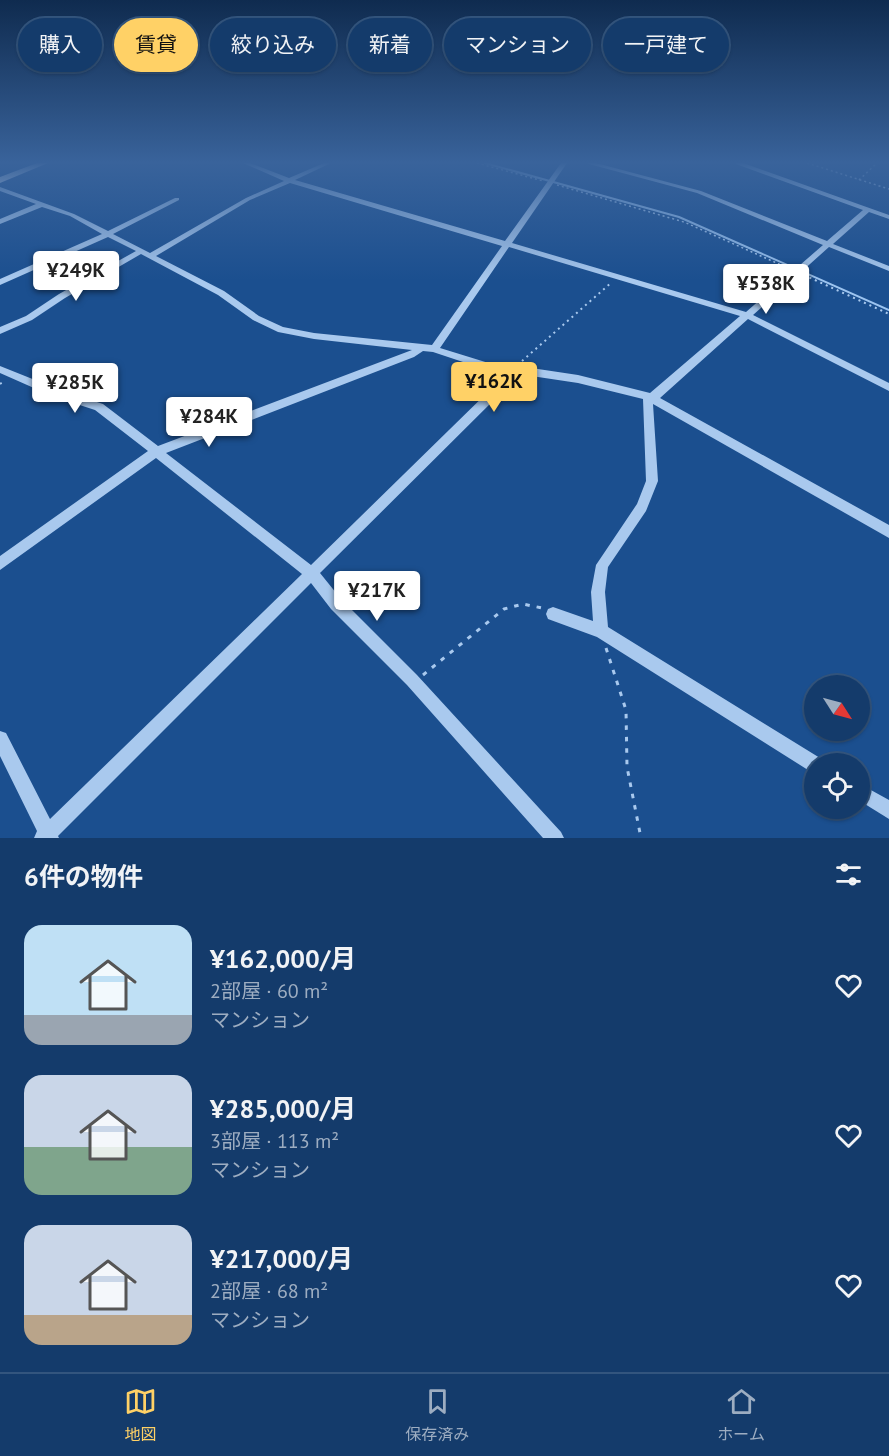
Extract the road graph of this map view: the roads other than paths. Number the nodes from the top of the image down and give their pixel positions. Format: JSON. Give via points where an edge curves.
{"nodes":[{"id":1,"x":37,"y":202,"type":"edge"},
{"id":2,"x":171,"y":202,"type":"edge"},
{"id":3,"x":243,"y":202,"type":"edge"},
{"id":4,"x":365,"y":202,"type":"edge"},
{"id":5,"x":536,"y":202,"type":"edge"},
{"id":6,"x":724,"y":202,"type":"edge"},
{"id":7,"x":845,"y":202,"type":"edge"},
{"id":8,"x":42,"y":204,"type":"junction"},
{"id":9,"x":867,"y":210,"type":"junction"},
{"id":10,"x":888,"y":215,"type":"edge"},
{"id":11,"x":0,"y":222,"type":"edge"},
{"id":12,"x":108,"y":234,"type":"junction"},
{"id":13,"x":507,"y":243,"type":"junction"},
{"id":14,"x":827,"y":244,"type":"junction"},
{"id":15,"x":146,"y":253,"type":"junction"},
{"id":16,"x":889,"y":269,"type":"edge"},
{"id":17,"x":0,"y":282,"type":"edge"},
{"id":18,"x":747,"y":315,"type":"junction"},
{"id":19,"x":0,"y":331,"type":"edge"},
{"id":20,"x":421,"y":348,"type":"junction"},
{"id":21,"x":434,"y":349,"type":"junction"},
{"id":22,"x":0,"y":369,"type":"edge"},
{"id":23,"x":508,"y":373,"type":"junction"},
{"id":24,"x":889,"y":387,"type":"edge"},
{"id":25,"x":650,"y":397,"type":"junction"},
{"id":26,"x":156,"y":452,"type":"junction"},
{"id":27,"x":889,"y":532,"type":"edge"},
{"id":28,"x":0,"y":564,"type":"edge"},
{"id":29,"x":312,"y":574,"type":"junction"},
{"id":30,"x":553,"y":614,"type":"road end"},
{"id":31,"x":601,"y":631,"type":"junction"},
{"id":32,"x":0,"y":739,"type":"edge"},
{"id":33,"x":804,"y":758,"type":"edge"},
{"id":34,"x":870,"y":798,"type":"edge"},
{"id":35,"x":889,"y":810,"type":"edge"},
{"id":36,"x":47,"y":837,"type":"edge"},
{"id":37,"x":555,"y":838,"type":"edge"}],
"edges":[{"from":1,"to":8,"type":"street"},
{"from":2,"to":12,"type":"street"},
{"from":3,"to":15,"type":"street"},
{"from":4,"to":13,"type":"street"},
{"from":5,"to":13,"type":"street"},
{"from":6,"to":14,"type":"street"},
{"from":7,"to":9,"type":"street"},
{"from":8,"to":11,"type":"street"},
{"from":8,"to":12,"type":"street"},
{"from":9,"to":10,"type":"street"},
{"from":9,"to":14,"type":"street"},
{"from":12,"to":15,"type":"street"},
{"from":12,"to":17,"type":"street"},
{"from":13,"to":18,"type":"street"},
{"from":13,"to":21,"type":"street"},
{"from":14,"to":16,"type":"street"},
{"from":14,"to":18,"type":"street"},
{"from":15,"to":19,"type":"street"},
{"from":15,"to":20,"type":"street","via":[[221,292],[256,318],[281,330]]},
{"from":18,"to":24,"type":"street"},
{"from":18,"to":25,"type":"street"},
{"from":20,"to":21,"type":"street"},
{"from":20,"to":26,"type":"street","via":[[411,356]]},
{"from":21,"to":23,"type":"street"},
{"from":22,"to":26,"type":"street","via":[[99,407]]},
{"from":23,"to":25,"type":"street","via":[[518,370],[578,379]]},
{"from":23,"to":29,"type":"street","via":[[499,388]]},
{"from":25,"to":27,"type":"street"},
{"from":25,"to":31,"type":"street","via":[[647,400],[652,481],[642,507],[602,565],[598,592]]},
{"from":26,"to":28,"type":"street"},
{"from":26,"to":29,"type":"street"},
{"from":29,"to":36,"type":"street"},
{"from":29,"to":37,"type":"street"},
{"from":30,"to":31,"type":"street"},
{"from":31,"to":33,"type":"street"},
{"from":32,"to":36,"type":"street"},
{"from":34,"to":35,"type":"street"}]}
